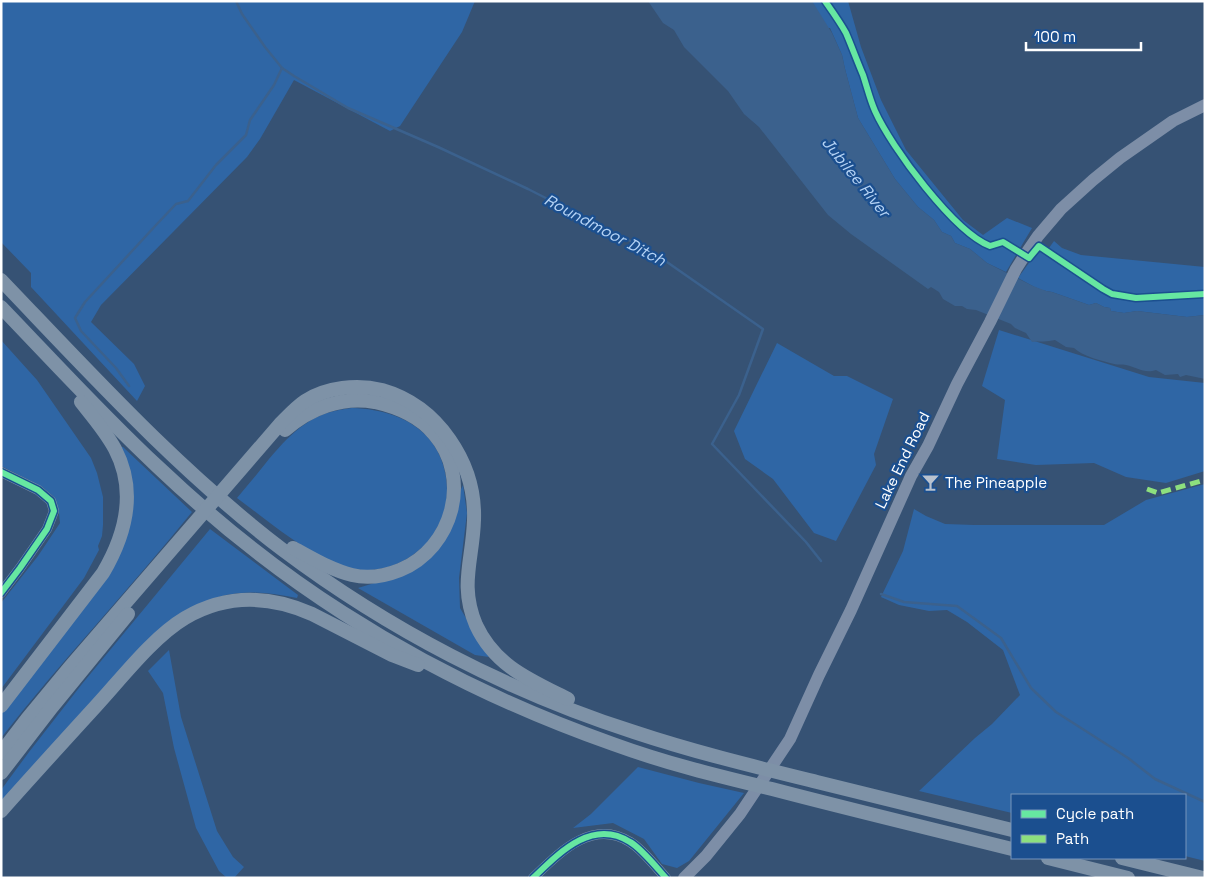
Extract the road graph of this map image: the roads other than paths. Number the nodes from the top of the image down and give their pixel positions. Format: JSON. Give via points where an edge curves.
{"nodes":[{"id":1,"x":1205,"y":105,"type":"edge"},
{"id":2,"x":1,"y":280,"type":"edge"},
{"id":3,"x":1,"y":307,"type":"edge"},
{"id":4,"x":17,"y":324,"type":"junction"},
{"id":5,"x":249,"y":464,"type":"junction"},
{"id":6,"x":1,"y":472,"type":"edge"},
{"id":7,"x":249,"y":523,"type":"junction"},
{"id":8,"x":183,"y":542,"type":"junction"},
{"id":9,"x":1,"y":593,"type":"edge"},
{"id":10,"x":463,"y":681,"type":"junction"},
{"id":11,"x":1,"y":706,"type":"edge"},
{"id":12,"x":634,"y":732,"type":"junction"},
{"id":13,"x":1,"y":753,"type":"edge"},
{"id":14,"x":1,"y":773,"type":"edge"},
{"id":15,"x":1,"y":810,"type":"edge"},
{"id":16,"x":1011,"y":830,"type":"edge"},
{"id":17,"x":1011,"y":849,"type":"edge"},
{"id":18,"x":1052,"y":859,"type":"edge"},
{"id":19,"x":1126,"y":859,"type":"edge"},
{"id":20,"x":533,"y":878,"type":"edge"},
{"id":21,"x":666,"y":878,"type":"edge"},
{"id":22,"x":684,"y":878,"type":"edge"},
{"id":23,"x":1128,"y":878,"type":"edge"},
{"id":24,"x":1203,"y":878,"type":"edge"}],
"edges":[{"from":1,"to":22,"type":"main road","name":"Lake End Road","via":[[1173,120],[1120,158],[1061,209],[1038,236],[1016,269],[957,384],[790,739],[740,814]]},
{"from":2,"to":7,"type":"highway","via":[[150,434]]},
{"from":3,"to":4,"type":"highway"},
{"from":4,"to":10,"type":"highway","via":[[139,450],[233,533],[342,613]]},
{"from":4,"to":11,"type":"highway","via":[[110,440],[122,468],[127,500],[122,533],[103,573]]},
{"from":5,"to":7,"type":"highway","via":[[303,416],[318,408],[368,401],[407,413],[435,434],[451,467],[454,500],[446,526],[429,551],[402,569],[372,577],[326,566]]},
{"from":5,"to":8,"type":"highway"},
{"from":5,"to":12,"type":"highway","via":[[280,424],[314,396],[350,387],[369,388],[390,392],[417,407],[450,439],[470,485],[474,517],[468,593],[474,620],[485,641],[519,674]]},
{"from":6,"to":9,"type":"street","via":[[38,490],[51,501],[54,512],[47,529]]},
{"from":7,"to":12,"type":"highway","via":[[331,584],[414,635],[534,694]]},
{"from":8,"to":13,"type":"highway","via":[[49,692]]},
{"from":8,"to":14,"type":"highway"},
{"from":10,"to":15,"type":"highway","via":[[392,656],[299,608],[271,601],[226,602],[184,618],[155,642]]},
{"from":10,"to":17,"type":"highway","via":[[561,725],[651,757]]},
{"from":12,"to":16,"type":"highway","via":[[726,759]]},
{"from":18,"to":23,"type":"highway"},
{"from":19,"to":24,"type":"highway"},
{"from":20,"to":21,"type":"street","via":[[575,842],[604,834],[617,835],[632,842]]}]}
